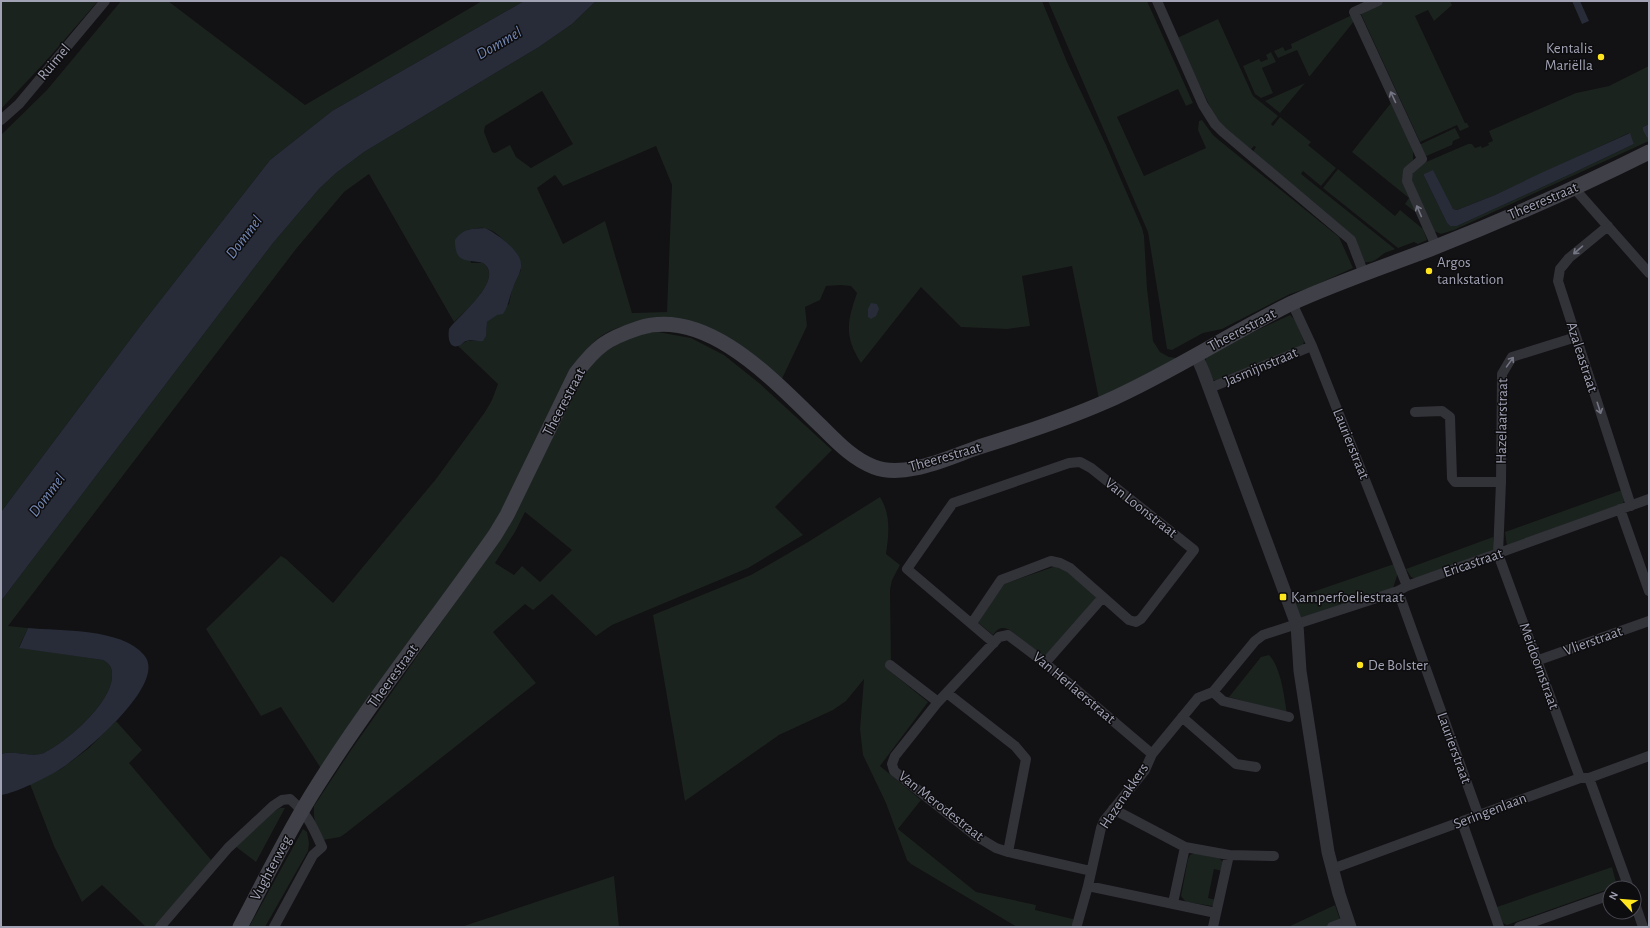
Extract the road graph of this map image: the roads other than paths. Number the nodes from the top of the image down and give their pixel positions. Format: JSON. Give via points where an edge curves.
{"nodes":[{"id":1,"x":105,"y":1,"type":"edge"},
{"id":2,"x":1157,"y":1,"type":"edge"},
{"id":3,"x":1378,"y":1,"type":"edge"},
{"id":4,"x":1363,"y":4,"type":"edge"},
{"id":5,"x":1,"y":120,"type":"edge"},
{"id":6,"x":1649,"y":152,"type":"edge"},
{"id":7,"x":1574,"y":188,"type":"junction"},
{"id":8,"x":1608,"y":226,"type":"junction"},
{"id":9,"x":1436,"y":246,"type":"junction"},
{"id":10,"x":1649,"y":273,"type":"edge"},
{"id":11,"x":1364,"y":274,"type":"junction"},
{"id":12,"x":1292,"y":303,"type":"junction"},
{"id":13,"x":1576,"y":337,"type":"junction"},
{"id":14,"x":1312,"y":346,"type":"junction"},
{"id":15,"x":1196,"y":355,"type":"junction"},
{"id":16,"x":1210,"y":388,"type":"junction"},
{"id":17,"x":1415,"y":412,"type":"dead end"},
{"id":18,"x":1501,"y":482,"type":"junction"},
{"id":19,"x":1649,"y":499,"type":"edge"},
{"id":20,"x":1631,"y":506,"type":"junction"},
{"id":21,"x":1620,"y":509,"type":"junction"},
{"id":22,"x":1498,"y":554,"type":"junction"},
{"id":23,"x":1407,"y":586,"type":"junction"},
{"id":24,"x":1398,"y":591,"type":"junction"},
{"id":25,"x":1649,"y":592,"type":"edge"},
{"id":26,"x":1103,"y":597,"type":"junction"},
{"id":27,"x":1649,"y":622,"type":"edge"},
{"id":28,"x":972,"y":623,"type":"junction"},
{"id":29,"x":1297,"y":625,"type":"junction"},
{"id":30,"x":994,"y":643,"type":"junction"},
{"id":31,"x":1536,"y":661,"type":"junction"},
{"id":32,"x":1045,"y":663,"type":"junction"},
{"id":33,"x":890,"y":665,"type":"dead end"},
{"id":34,"x":1214,"y":692,"type":"junction"},
{"id":35,"x":947,"y":693,"type":"junction"},
{"id":36,"x":938,"y":702,"type":"junction"},
{"id":37,"x":1182,"y":717,"type":"junction"},
{"id":38,"x":1289,"y":718,"type":"dead end"},
{"id":39,"x":1152,"y":754,"type":"junction"},
{"id":40,"x":1649,"y":756,"type":"edge"},
{"id":41,"x":1256,"y":767,"type":"dead end"},
{"id":42,"x":1585,"y":778,"type":"junction"},
{"id":43,"x":1113,"y":809,"type":"junction"},
{"id":44,"x":302,"y":810,"type":"junction"},
{"id":45,"x":1478,"y":814,"type":"junction"},
{"id":46,"x":1462,"y":822,"type":"junction"},
{"id":47,"x":1186,"y":847,"type":"junction"},
{"id":48,"x":1008,"y":852,"type":"junction"},
{"id":49,"x":1229,"y":855,"type":"junction"},
{"id":50,"x":1274,"y":856,"type":"dead end"},
{"id":51,"x":1332,"y":869,"type":"junction"},
{"id":52,"x":1091,"y":871,"type":"junction"},
{"id":53,"x":1626,"y":880,"type":"edge"},
{"id":54,"x":1088,"y":886,"type":"junction"},
{"id":55,"x":1602,"y":898,"type":"edge"},
{"id":56,"x":1173,"y":903,"type":"junction"},
{"id":57,"x":1216,"y":913,"type":"junction"},
{"id":58,"x":1349,"y":924,"type":"edge"},
{"id":59,"x":1077,"y":925,"type":"dead end"},
{"id":60,"x":160,"y":927,"type":"edge"},
{"id":61,"x":240,"y":927,"type":"edge"},
{"id":62,"x":274,"y":927,"type":"edge"},
{"id":63,"x":1213,"y":927,"type":"edge"},
{"id":64,"x":1332,"y":927,"type":"edge"},
{"id":65,"x":1499,"y":927,"type":"edge"},
{"id":66,"x":1518,"y":927,"type":"edge"}],
"edges":[{"from":1,"to":5,"type":"street","name":"Ruimel","via":[[19,104]]},
{"from":2,"to":11,"type":"street","via":[[1203,105],[1215,124],[1351,240]]},
{"from":3,"to":4,"type":"street"},
{"from":9,"to":4,"type":"street","one_way":true,"via":[[1406,181],[1408,170],[1422,159],[1354,12]]},
{"from":6,"to":7,"type":"main road","name":"Theerestraat"},
{"from":7,"to":8,"type":"street"},
{"from":7,"to":9,"type":"main road","name":"Theerestraat"},
{"from":8,"to":10,"type":"street"},
{"from":8,"to":13,"type":"street","name":"Azaleastraat","one_way":true,"via":[[1569,258],[1560,269],[1558,281]]},
{"from":9,"to":11,"type":"main road","name":"Theerestraat"},
{"from":11,"to":12,"type":"main road","name":"Theerestraat"},
{"from":12,"to":14,"type":"street","name":"Laurierstraat"},
{"from":12,"to":15,"type":"main road","name":"Theerestraat"},
{"from":18,"to":13,"type":"street","name":"Hazelaarstraat","one_way":true,"via":[[1502,374],[1512,357]]},
{"from":13,"to":20,"type":"street","name":"Azaleastraat","one_way":true},
{"from":14,"to":16,"type":"street","name":"Jasmijnstraat"},
{"from":14,"to":23,"type":"street","name":"Laurierstraat"},
{"from":15,"to":16,"type":"street"},
{"from":15,"to":44,"type":"main road","name":"Theerestraat","via":[[1106,402],[1049,424],[916,468],[891,471],[859,460],[753,363],[706,334],[663,324],[646,326],[605,342],[590,355],[576,373],[495,534],[340,750]]},
{"from":16,"to":29,"type":"street"},
{"from":17,"to":18,"type":"street","via":[[1442,411],[1450,416],[1452,478],[1455,482]]},
{"from":18,"to":22,"type":"street","name":"Hazelaarstraat"},
{"from":19,"to":20,"type":"street","name":"Ericastraat"},
{"from":20,"to":21,"type":"street","name":"Ericastraat"},
{"from":21,"to":22,"type":"street","name":"Ericastraat"},
{"from":21,"to":25,"type":"street"},
{"from":22,"to":23,"type":"street","name":"Ericastraat"},
{"from":22,"to":31,"type":"street","name":"Meidoornstraat"},
{"from":23,"to":24,"type":"street","name":"Ericastraat"},
{"from":24,"to":29,"type":"street","name":"Ericastraat"},
{"from":24,"to":45,"type":"street","name":"Laurierstraat"},
{"from":26,"to":28,"type":"street","via":[[1070,568],[1051,561],[1001,580]]},
{"from":26,"to":28,"type":"street","name":"Van Loonstraat","via":[[1129,620],[1136,622],[1141,619],[1194,550],[1091,468],[1080,462],[1069,463],[953,503],[908,569]]},
{"from":26,"to":32,"type":"street"},
{"from":27,"to":31,"type":"street","name":"Vlierstraat"},
{"from":28,"to":30,"type":"street"},
{"from":29,"to":34,"type":"street","name":"Hazenakkers","via":[[1263,635],[1255,641]]},
{"from":29,"to":51,"type":"street","via":[[1300,672]]},
{"from":30,"to":32,"type":"street","name":"Van Herlaerstraat","via":[[999,637],[1008,635]]},
{"from":30,"to":35,"type":"street","name":"Van Merodestraat"},
{"from":31,"to":42,"type":"street","name":"Meidoornstraat"},
{"from":32,"to":39,"type":"street","name":"Van Herlaerstraat"},
{"from":33,"to":36,"type":"street"},
{"from":34,"to":37,"type":"street","name":"Hazenakkers","via":[[1198,698]]},
{"from":34,"to":38,"type":"street","via":[[1223,700]]},
{"from":35,"to":36,"type":"street","name":"Van Merodestraat"},
{"from":35,"to":48,"type":"street","via":[[1015,746],[1026,759]]},
{"from":36,"to":48,"type":"street","name":"Van Merodestraat","via":[[895,756],[892,764],[894,771],[976,836]]},
{"from":37,"to":39,"type":"street","name":"Hazenakkers"},
{"from":37,"to":41,"type":"street","via":[[1236,764]]},
{"from":39,"to":43,"type":"street","name":"Hazenakkers","via":[[1146,770]]},
{"from":40,"to":42,"type":"street","name":"Seringenlaan"},
{"from":42,"to":45,"type":"street","name":"Seringenlaan"},
{"from":42,"to":53,"type":"street","name":"Meidoornstraat"},
{"from":43,"to":47,"type":"street"},
{"from":43,"to":52,"type":"street","name":"Hazenakkers","via":[[1100,828]]},
{"from":44,"to":60,"type":"street","via":[[290,799],[282,800],[273,806],[228,848]]},
{"from":44,"to":61,"type":"main road","name":"Vughterweg"},
{"from":44,"to":62,"type":"street","via":[[322,847],[313,855]]},
{"from":45,"to":46,"type":"street","name":"Seringenlaan"},
{"from":46,"to":51,"type":"street","name":"Seringenlaan"},
{"from":46,"to":65,"type":"street"},
{"from":47,"to":49,"type":"street"},
{"from":47,"to":56,"type":"street"},
{"from":48,"to":52,"type":"street","name":"Van Merodestraat"},
{"from":49,"to":50,"type":"street"},
{"from":49,"to":57,"type":"street"},
{"from":51,"to":58,"type":"street"},
{"from":52,"to":54,"type":"street","name":"Hazenakkers"},
{"from":54,"to":56,"type":"street"},
{"from":54,"to":59,"type":"street","name":"Hazenakkers"},
{"from":55,"to":66,"type":"street"},
{"from":56,"to":57,"type":"street"},
{"from":57,"to":63,"type":"street"},
{"from":58,"to":64,"type":"street"}]}
